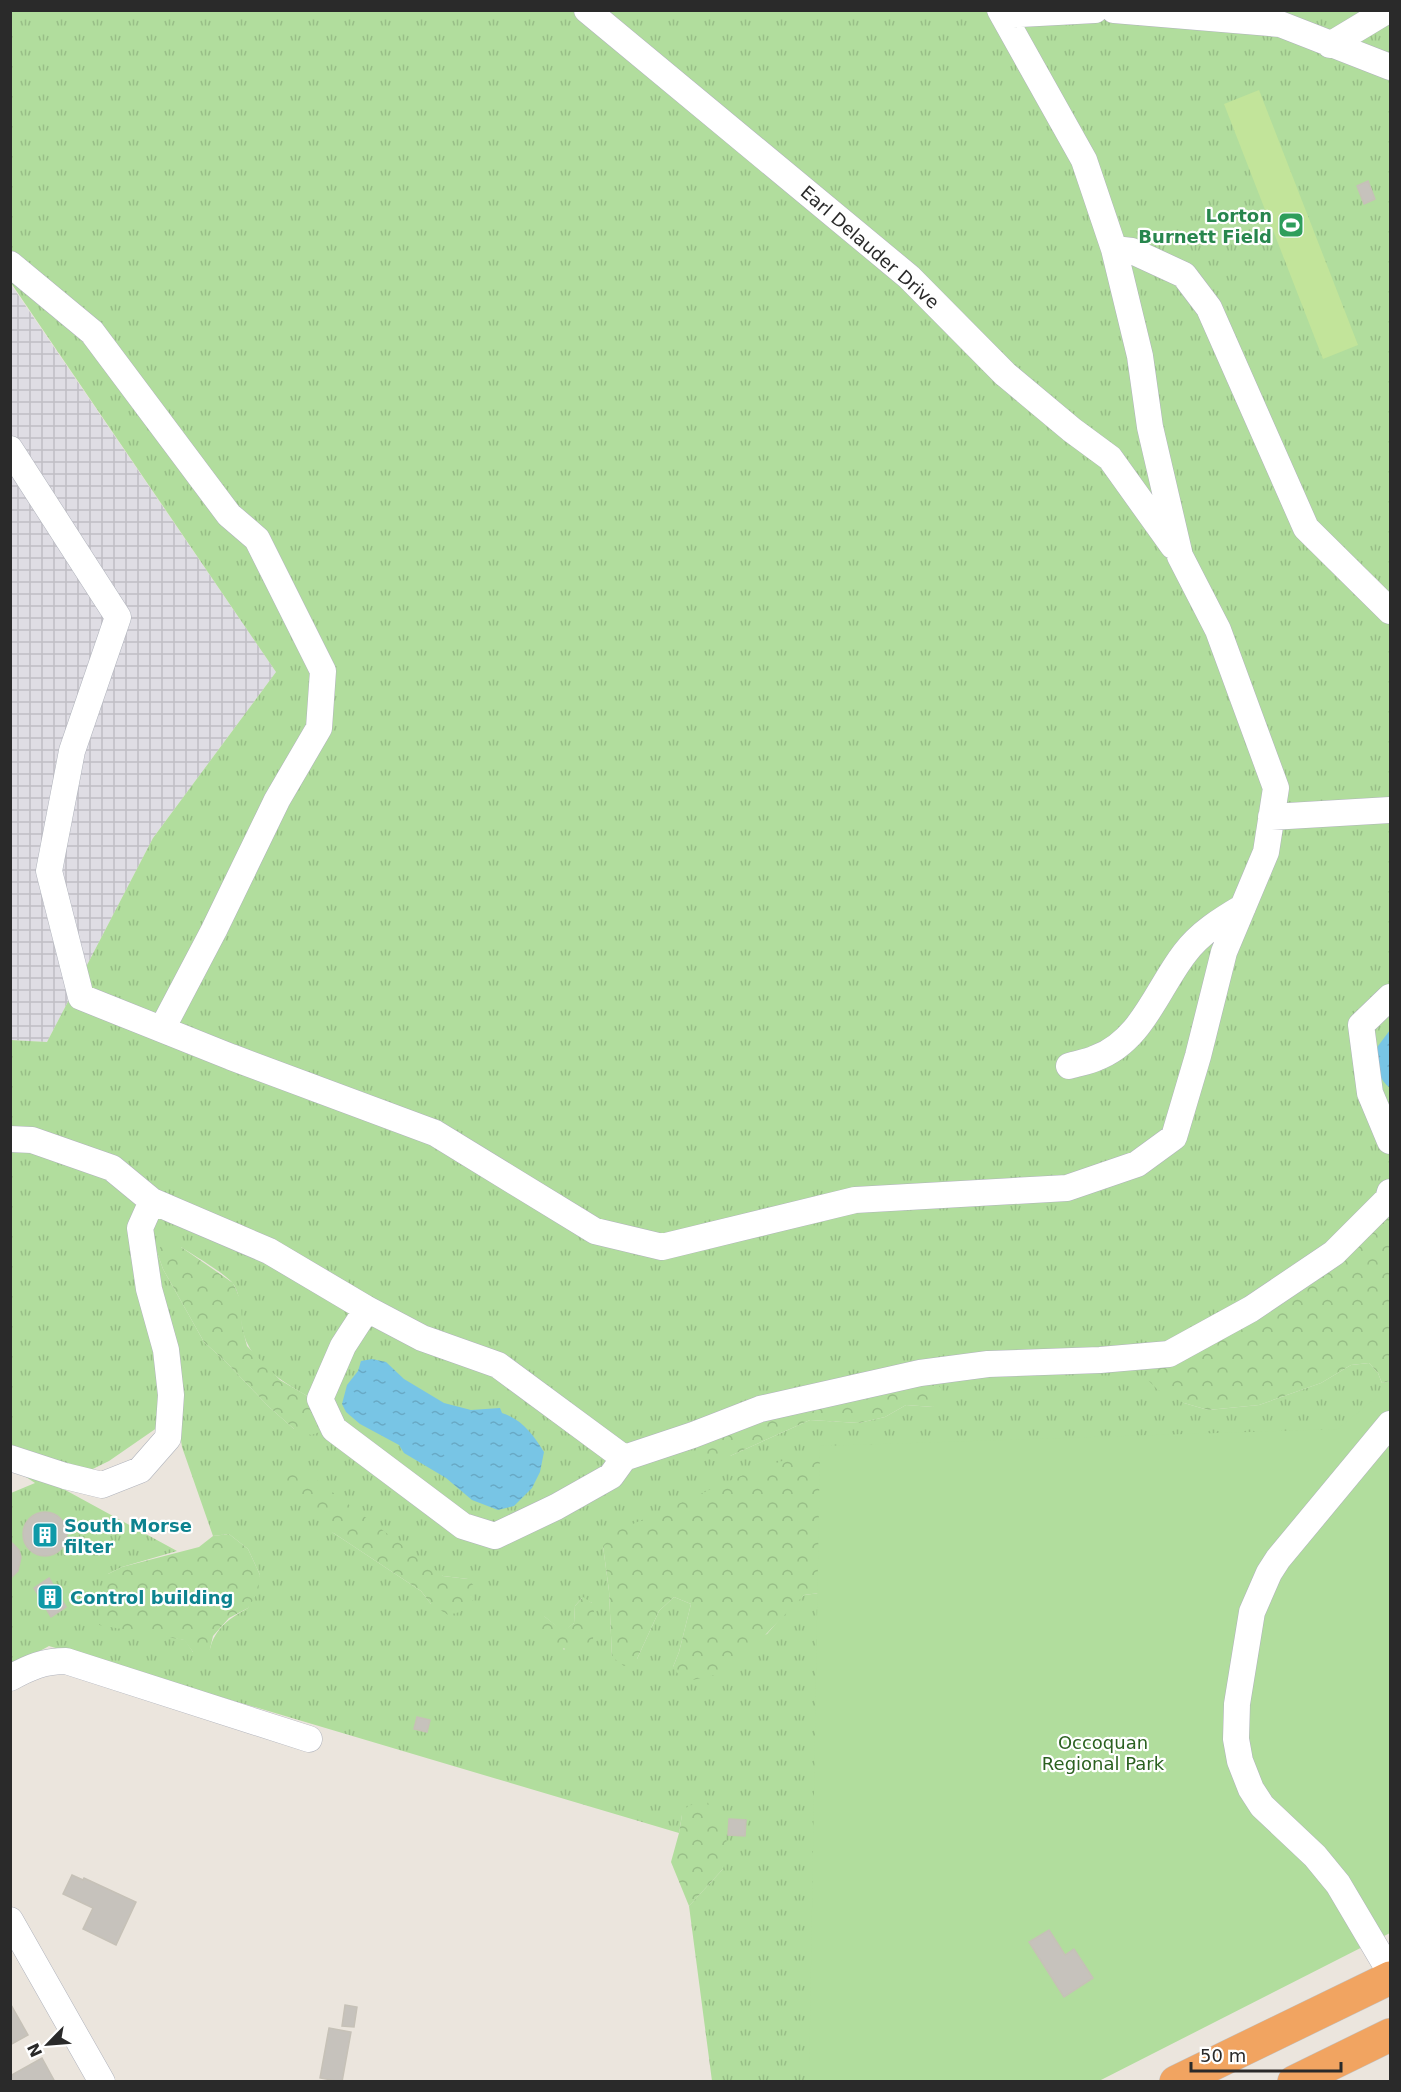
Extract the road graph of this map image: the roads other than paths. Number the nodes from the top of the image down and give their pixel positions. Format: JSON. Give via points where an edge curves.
{"nodes":[{"id":1,"x":587,"y":10,"type":"edge"},
{"id":2,"x":1095,"y":10,"type":"edge"},
{"id":3,"x":1114,"y":10,"type":"edge"},
{"id":4,"x":1388,"y":10,"type":"edge"},
{"id":5,"x":1002,"y":13,"type":"edge"},
{"id":6,"x":1330,"y":45,"type":"junction"},
{"id":7,"x":1390,"y":67,"type":"edge"},
{"id":8,"x":1114,"y":249,"type":"junction"},
{"id":9,"x":10,"y":264,"type":"edge"},
{"id":10,"x":10,"y":449,"type":"edge"},
{"id":11,"x":1180,"y":556,"type":"junction"},
{"id":12,"x":1390,"y":611,"type":"edge"},
{"id":13,"x":1390,"y":810,"type":"edge"},
{"id":14,"x":1272,"y":817,"type":"junction"},
{"id":15,"x":1243,"y":907,"type":"junction"},
{"id":16,"x":1390,"y":997,"type":"edge"},
{"id":17,"x":162,"y":1029,"type":"junction"},
{"id":18,"x":1069,"y":1066,"type":"dead end"},
{"id":19,"x":1390,"y":1137,"type":"edge"},
{"id":20,"x":10,"y":1139,"type":"edge"},
{"id":21,"x":1390,"y":1192,"type":"edge"},
{"id":22,"x":152,"y":1201,"type":"junction"},
{"id":23,"x":367,"y":1309,"type":"junction"},
{"id":24,"x":1390,"y":1424,"type":"edge"},
{"id":25,"x":10,"y":1458,"type":"edge"},
{"id":26,"x":624,"y":1458,"type":"junction"},
{"id":27,"x":10,"y":1678,"type":"edge"},
{"id":28,"x":309,"y":1738,"type":"dead end"},
{"id":29,"x":10,"y":1920,"type":"edge"},
{"id":30,"x":1390,"y":1972,"type":"edge"},
{"id":31,"x":1390,"y":1978,"type":"edge"},
{"id":32,"x":1390,"y":2035,"type":"edge"},
{"id":33,"x":102,"y":2082,"type":"edge"},
{"id":34,"x":1176,"y":2082,"type":"edge"},
{"id":35,"x":1294,"y":2082,"type":"edge"}],
"edges":[{"from":1,"to":11,"type":"street","name":"Earl Delauder Drive","via":[[909,276],[1005,374],[1110,458]]},
{"from":2,"to":5,"type":"street"},
{"from":3,"to":6,"type":"street","via":[[1280,24]]},
{"from":4,"to":6,"type":"street"},
{"from":5,"to":8,"type":"street","via":[[1083,160]]},
{"from":6,"to":7,"type":"street"},
{"from":8,"to":11,"type":"street"},
{"from":8,"to":12,"type":"street","via":[[1132,251],[1184,274],[1209,308],[1306,528]]},
{"from":9,"to":17,"type":"street","via":[[92,332],[230,516],[257,539],[323,671],[319,728],[277,800]]},
{"from":10,"to":17,"type":"street","via":[[118,617],[72,750],[49,872],[81,997]]},
{"from":11,"to":14,"type":"street","via":[[1218,630],[1276,788]]},
{"from":13,"to":14,"type":"street"},
{"from":14,"to":15,"type":"street","via":[[1266,852]]},
{"from":15,"to":17,"type":"street","via":[[1224,952],[1174,1137],[1137,1164],[1067,1188],[855,1200],[663,1246],[595,1231],[435,1133]]},
{"from":15,"to":18,"type":"street","via":[[1198,937],[1146,1015],[1119,1044],[1096,1058]]},
{"from":16,"to":19,"type":"street","via":[[1361,1025],[1370,1093]]},
{"from":20,"to":22,"type":"street","via":[[32,1140],[112,1168]]},
{"from":21,"to":26,"type":"street","via":[[1388,1199],[1334,1253],[1251,1310],[1169,1354],[988,1364],[920,1373],[760,1408]]},
{"from":22,"to":23,"type":"street","via":[[269,1251]]},
{"from":22,"to":25,"type":"street","via":[[140,1228],[149,1289],[166,1350],[171,1395],[168,1438],[141,1470],[102,1485]]},
{"from":23,"to":26,"type":"street","via":[[422,1338],[498,1365]]},
{"from":23,"to":26,"type":"street","via":[[343,1346],[320,1399],[334,1429],[463,1526],[495,1536],[611,1476]]},
{"from":24,"to":30,"type":"street","via":[[1278,1559],[1260,1589],[1247,1631],[1236,1738],[1245,1774],[1262,1806],[1333,1878]]},
{"from":27,"to":28,"type":"street","via":[[34,1664],[66,1661]]},
{"from":29,"to":33,"type":"street"},
{"from":31,"to":34,"type":"highway"},
{"from":32,"to":35,"type":"highway"}]}
